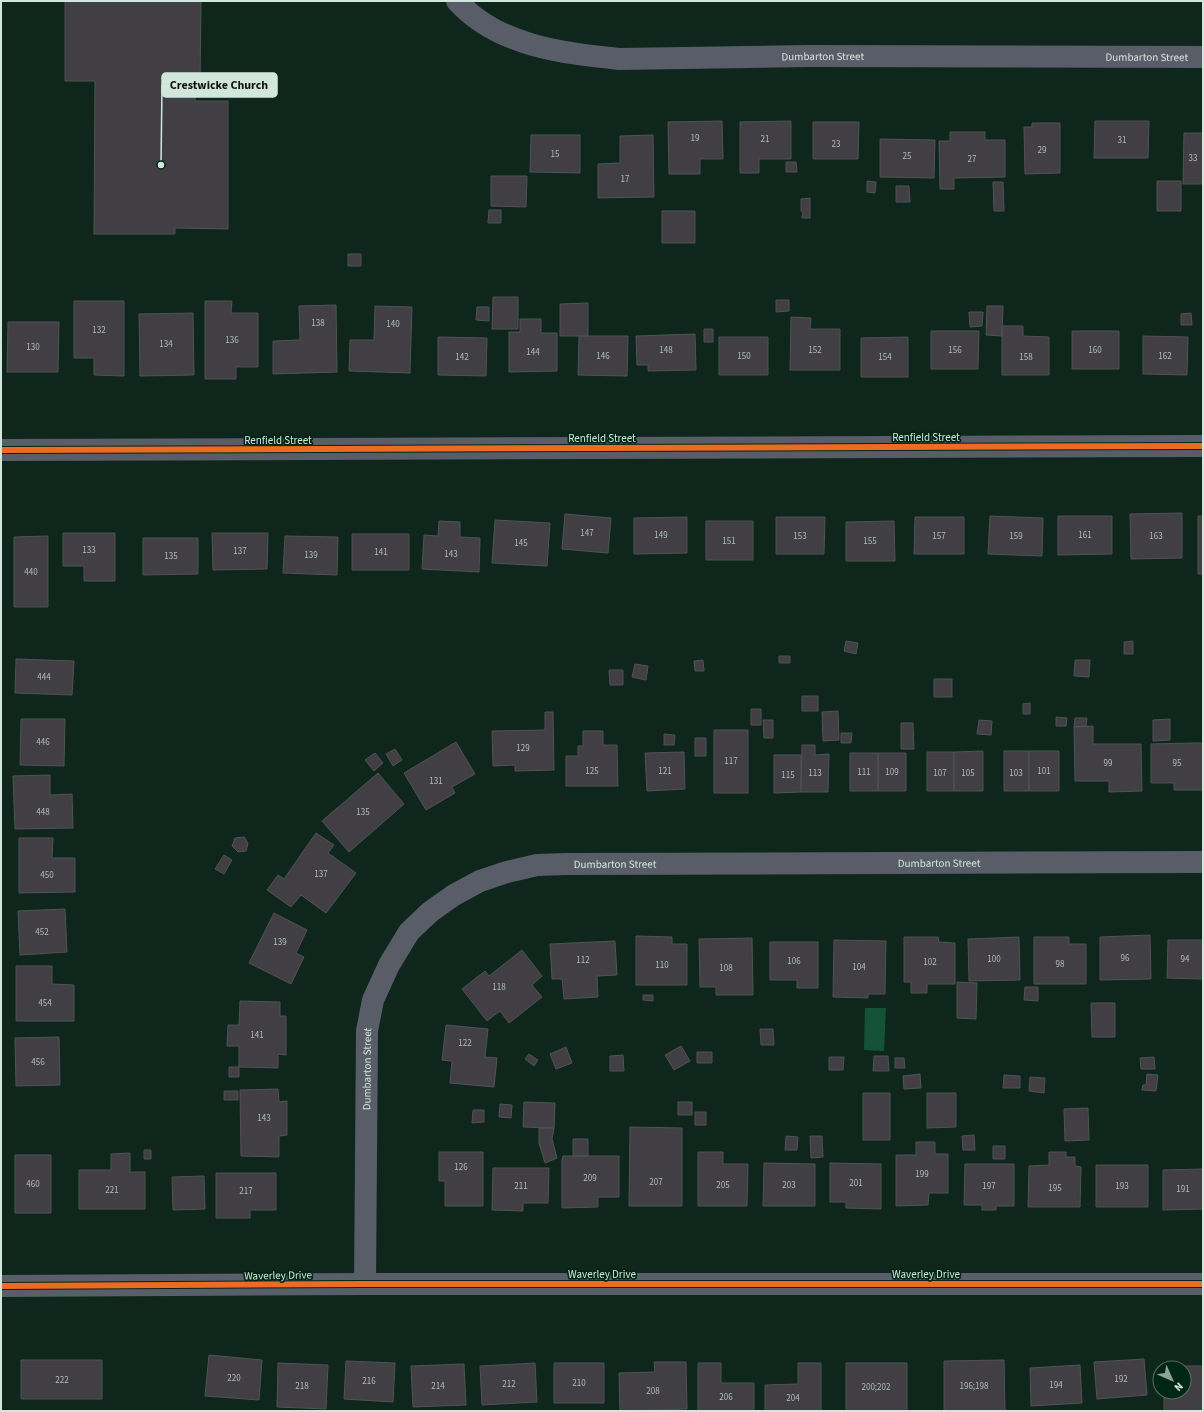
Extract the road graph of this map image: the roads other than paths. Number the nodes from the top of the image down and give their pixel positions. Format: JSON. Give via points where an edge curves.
{"nodes":[{"id":1,"x":457,"y":1,"type":"edge"},
{"id":2,"x":1203,"y":57,"type":"edge"},
{"id":3,"x":1203,"y":446,"type":"edge"},
{"id":4,"x":1,"y":450,"type":"edge"},
{"id":5,"x":1203,"y":862,"type":"edge"},
{"id":6,"x":365,"y":1284,"type":"junction"},
{"id":7,"x":1203,"y":1284,"type":"edge"},
{"id":8,"x":1,"y":1286,"type":"edge"}],
"edges":[{"from":1,"to":2,"type":"street","name":"Dumbarton Street","via":[[480,20],[517,40],[559,52],[590,56]]},
{"from":3,"to":4,"type":"street","name":"Renfield Street"},
{"from":5,"to":6,"type":"street","name":"Dumbarton Street","via":[[572,864],[537,866],[480,881],[430,912],[409,932],[389,965],[373,1000],[367,1031]]},
{"from":6,"to":7,"type":"street","name":"Waverley Drive"},
{"from":6,"to":8,"type":"street","name":"Waverley Drive"}]}
